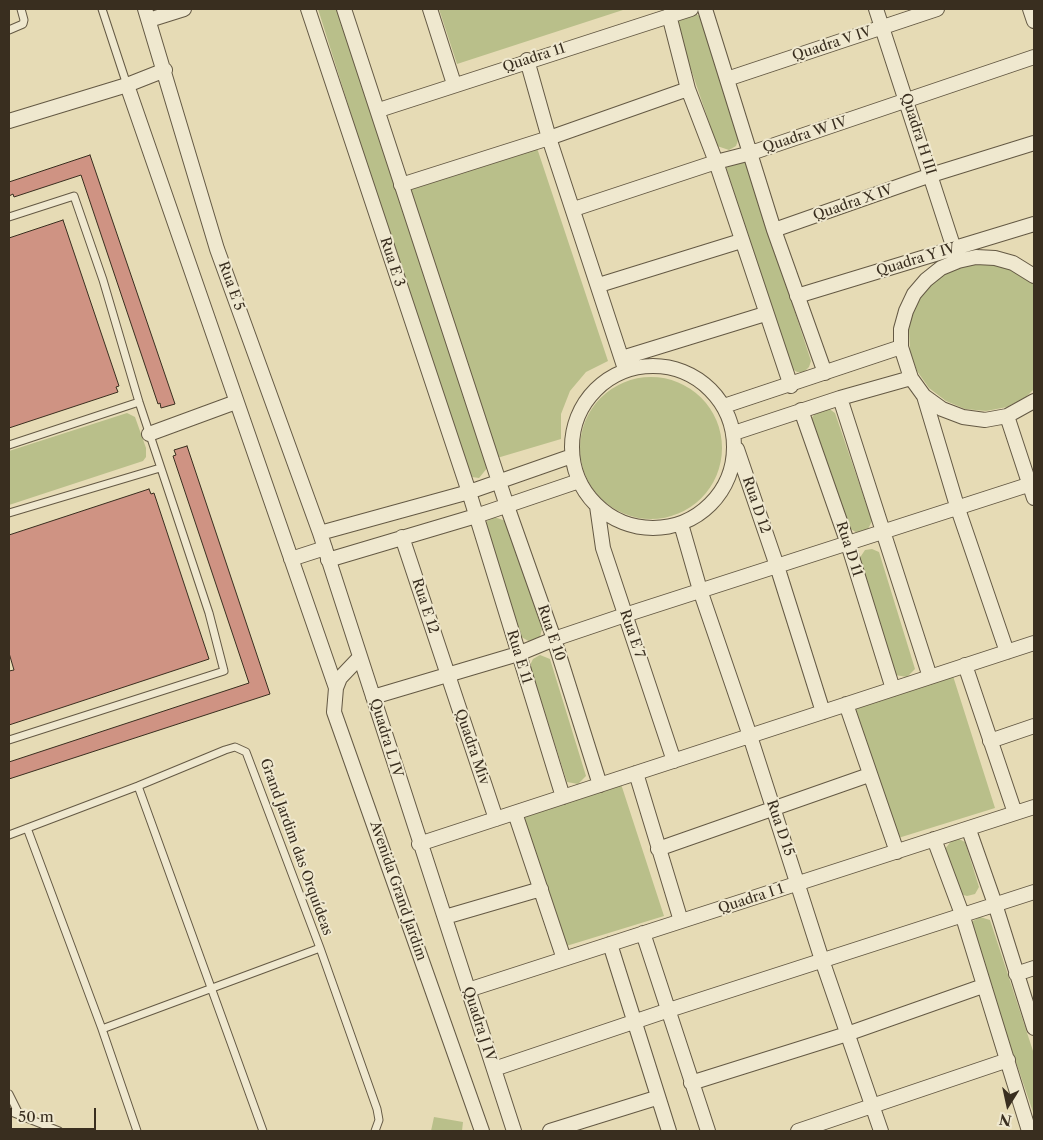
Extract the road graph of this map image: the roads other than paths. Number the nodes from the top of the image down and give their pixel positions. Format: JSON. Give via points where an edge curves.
{"nodes":[{"id":1,"x":21,"y":9,"type":"edge"},
{"id":2,"x":102,"y":9,"type":"edge"},
{"id":3,"x":184,"y":9,"type":"edge"},
{"id":4,"x":308,"y":9,"type":"edge"},
{"id":5,"x":344,"y":9,"type":"edge"},
{"id":6,"x":430,"y":9,"type":"edge"},
{"id":7,"x":691,"y":9,"type":"edge"},
{"id":8,"x":705,"y":9,"type":"edge"},
{"id":9,"x":876,"y":9,"type":"edge"},
{"id":10,"x":937,"y":9,"type":"edge"},
{"id":11,"x":1030,"y":9,"type":"edge"},
{"id":12,"x":147,"y":15,"type":"edge"},
{"id":13,"x":670,"y":16,"type":"junction"},
{"id":14,"x":1034,"y":21,"type":"edge"},
{"id":15,"x":882,"y":28,"type":"junction"},
{"id":16,"x":9,"y":30,"type":"edge"},
{"id":17,"x":1034,"y":57,"type":"edge"},
{"id":18,"x":527,"y":60,"type":"junction"},
{"id":19,"x":165,"y":70,"type":"junction"},
{"id":20,"x":727,"y":79,"type":"junction"},
{"id":21,"x":454,"y":84,"type":"junction"},
{"id":22,"x":127,"y":85,"type":"junction"},
{"id":23,"x":688,"y":89,"type":"junction"},
{"id":24,"x":907,"y":101,"type":"junction"},
{"id":25,"x":379,"y":110,"type":"junction"},
{"id":26,"x":9,"y":121,"type":"edge"},
{"id":27,"x":549,"y":138,"type":"junction"},
{"id":28,"x":1034,"y":143,"type":"edge"},
{"id":29,"x":752,"y":153,"type":"junction"},
{"id":30,"x":716,"y":162,"type":"junction"},
{"id":31,"x":931,"y":175,"type":"junction"},
{"id":32,"x":401,"y":185,"type":"junction"},
{"id":33,"x":574,"y":209,"type":"junction"},
{"id":34,"x":9,"y":217,"type":"edge"},
{"id":35,"x":1034,"y":224,"type":"edge"},
{"id":36,"x":774,"y":230,"type":"junction"},
{"id":37,"x":741,"y":240,"type":"junction"},
{"id":38,"x":957,"y":254,"type":"junction"},
{"id":39,"x":1034,"y":276,"type":"edge"},
{"id":40,"x":599,"y":285,"type":"junction"},
{"id":41,"x":797,"y":296,"type":"junction"},
{"id":42,"x":765,"y":314,"type":"junction"},
{"id":43,"x":901,"y":347,"type":"junction"},
{"id":44,"x":623,"y":364,"type":"junction"},
{"id":45,"x":825,"y":373,"type":"junction"},
{"id":46,"x":911,"y":378,"type":"junction"},
{"id":47,"x":790,"y":386,"type":"junction"},
{"id":48,"x":924,"y":396,"type":"junction"},
{"id":49,"x":840,"y":398,"type":"junction"},
{"id":50,"x":1034,"y":401,"type":"edge"},
{"id":51,"x":139,"y":402,"type":"junction"},
{"id":52,"x":236,"y":402,"type":"junction"},
{"id":53,"x":724,"y":406,"type":"junction"},
{"id":54,"x":801,"y":410,"type":"junction"},
{"id":55,"x":1007,"y":416,"type":"junction"},
{"id":56,"x":149,"y":434,"type":"junction"},
{"id":57,"x":734,"y":439,"type":"junction"},
{"id":58,"x":9,"y":445,"type":"edge"},
{"id":59,"x":572,"y":456,"type":"junction"},
{"id":60,"x":160,"y":468,"type":"junction"},
{"id":61,"x":578,"y":481,"type":"junction"},
{"id":62,"x":500,"y":482,"type":"junction"},
{"id":63,"x":1032,"y":484,"type":"edge"},
{"id":64,"x":469,"y":492,"type":"junction"},
{"id":65,"x":1034,"y":498,"type":"edge"},
{"id":66,"x":507,"y":506,"type":"junction"},
{"id":67,"x":597,"y":506,"type":"junction"},
{"id":68,"x":957,"y":506,"type":"junction"},
{"id":69,"x":9,"y":513,"type":"edge"},
{"id":70,"x":476,"y":516,"type":"junction"},
{"id":71,"x":682,"y":524,"type":"junction"},
{"id":72,"x":884,"y":532,"type":"junction"},
{"id":73,"x":320,"y":533,"type":"junction"},
{"id":74,"x":402,"y":536,"type":"junction"},
{"id":75,"x":848,"y":544,"type":"junction"},
{"id":76,"x":326,"y":554,"type":"junction"},
{"id":77,"x":291,"y":559,"type":"junction"},
{"id":78,"x":777,"y":566,"type":"junction"},
{"id":79,"x":700,"y":590,"type":"junction"},
{"id":80,"x":625,"y":615,"type":"junction"},
{"id":81,"x":554,"y":639,"type":"junction"},
{"id":82,"x":1034,"y":643,"type":"edge"},
{"id":83,"x":1007,"y":652,"type":"junction"},
{"id":84,"x":518,"y":654,"type":"junction"},
{"id":85,"x":360,"y":658,"type":"junction"},
{"id":86,"x":965,"y":665,"type":"junction"},
{"id":87,"x":448,"y":676,"type":"junction"},
{"id":88,"x":930,"y":677,"type":"junction"},
{"id":89,"x":336,"y":688,"type":"junction"},
{"id":90,"x":894,"y":689,"type":"junction"},
{"id":91,"x":373,"y":697,"type":"junction"},
{"id":92,"x":846,"y":704,"type":"junction"},
{"id":93,"x":823,"y":712,"type":"junction"},
{"id":94,"x":1034,"y":726,"type":"edge"},
{"id":95,"x":750,"y":736,"type":"junction"},
{"id":96,"x":9,"y":740,"type":"edge"},
{"id":97,"x":990,"y":742,"type":"junction"},
{"id":98,"x":674,"y":761,"type":"junction"},
{"id":99,"x":636,"y":773,"type":"junction"},
{"id":100,"x":869,"y":775,"type":"junction"},
{"id":101,"x":600,"y":785,"type":"junction"},
{"id":102,"x":138,"y":786,"type":"junction"},
{"id":103,"x":563,"y":797,"type":"junction"},
{"id":104,"x":1034,"y":807,"type":"edge"},
{"id":105,"x":774,"y":810,"type":"junction"},
{"id":106,"x":515,"y":813,"type":"junction"},
{"id":107,"x":1015,"y":813,"type":"junction"},
{"id":108,"x":496,"y":819,"type":"junction"},
{"id":109,"x":27,"y":828,"type":"junction"},
{"id":110,"x":969,"y":830,"type":"junction"},
{"id":111,"x":9,"y":835,"type":"edge"},
{"id":112,"x":934,"y":840,"type":"junction"},
{"id":113,"x":419,"y":844,"type":"junction"},
{"id":114,"x":658,"y":849,"type":"junction"},
{"id":115,"x":897,"y":852,"type":"junction"},
{"id":116,"x":799,"y":883,"type":"junction"},
{"id":117,"x":541,"y":889,"type":"junction"},
{"id":118,"x":1034,"y":892,"type":"edge"},
{"id":119,"x":995,"y":904,"type":"junction"},
{"id":120,"x":962,"y":914,"type":"junction"},
{"id":121,"x":444,"y":917,"type":"junction"},
{"id":122,"x":681,"y":921,"type":"junction"},
{"id":123,"x":643,"y":933,"type":"junction"},
{"id":124,"x":610,"y":944,"type":"junction"},
{"id":125,"x":320,"y":948,"type":"junction"},
{"id":126,"x":564,"y":959,"type":"junction"},
{"id":127,"x":822,"y":960,"type":"junction"},
{"id":128,"x":1034,"y":968,"type":"edge"},
{"id":129,"x":1016,"y":974,"type":"junction"},
{"id":130,"x":983,"y":986,"type":"junction"},
{"id":131,"x":212,"y":988,"type":"junction"},
{"id":132,"x":468,"y":990,"type":"junction"},
{"id":133,"x":669,"y":1010,"type":"junction"},
{"id":134,"x":633,"y":1023,"type":"junction"},
{"id":135,"x":1034,"y":1028,"type":"edge"},
{"id":136,"x":102,"y":1029,"type":"junction"},
{"id":137,"x":847,"y":1034,"type":"junction"},
{"id":138,"x":1008,"y":1060,"type":"junction"},
{"id":139,"x":494,"y":1069,"type":"junction"},
{"id":140,"x":692,"y":1083,"type":"junction"},
{"id":141,"x":9,"y":1094,"type":"edge"},
{"id":142,"x":656,"y":1098,"type":"junction"},
{"id":143,"x":872,"y":1107,"type":"junction"},
{"id":144,"x":9,"y":1110,"type":"edge"},
{"id":145,"x":18,"y":1114,"type":"junction"},
{"id":146,"x":59,"y":1131,"type":"edge"},
{"id":147,"x":137,"y":1131,"type":"edge"},
{"id":148,"x":263,"y":1131,"type":"edge"},
{"id":149,"x":375,"y":1131,"type":"edge"},
{"id":150,"x":482,"y":1131,"type":"edge"},
{"id":151,"x":514,"y":1131,"type":"edge"},
{"id":152,"x":550,"y":1131,"type":"edge"},
{"id":153,"x":668,"y":1131,"type":"edge"},
{"id":154,"x":708,"y":1131,"type":"edge"},
{"id":155,"x":798,"y":1131,"type":"edge"},
{"id":156,"x":881,"y":1131,"type":"edge"},
{"id":157,"x":1029,"y":1131,"type":"edge"}],
"edges":[{"from":1,"to":16,"type":"lane","via":[[23,24]]},
{"from":2,"to":22,"type":"lane"},
{"from":3,"to":12,"type":"street"},
{"from":4,"to":64,"type":"street","name":"Rua E 3"},
{"from":5,"to":25,"type":"street","name":"Rua E 10"},
{"from":6,"to":21,"type":"street"},
{"from":7,"to":13,"type":"street","name":"Quadra 11"},
{"from":8,"to":20,"type":"street"},
{"from":9,"to":15,"type":"street","name":"Quadra H III"},
{"from":10,"to":15,"type":"street","name":"Quadra V IV"},
{"from":11,"to":14,"type":"street"},
{"from":12,"to":19,"type":"street","name":"Rua E 5"},
{"from":13,"to":18,"type":"street","name":"Quadra 11"},
{"from":13,"to":23,"type":"street"},
{"from":15,"to":20,"type":"street","name":"Quadra V IV"},
{"from":15,"to":24,"type":"street","name":"Quadra H III"},
{"from":17,"to":24,"type":"street","name":"Quadra W IV"},
{"from":18,"to":21,"type":"street","name":"Quadra 11"},
{"from":18,"to":27,"type":"street"},
{"from":19,"to":22,"type":"street"},
{"from":19,"to":73,"type":"street","name":"Rua E 5","via":[[217,248]]},
{"from":20,"to":29,"type":"street"},
{"from":21,"to":25,"type":"street","name":"Quadra 11"},
{"from":22,"to":26,"type":"street"},
{"from":22,"to":52,"type":"street"},
{"from":23,"to":27,"type":"street"},
{"from":23,"to":30,"type":"street"},
{"from":24,"to":29,"type":"street","name":"Quadra W IV"},
{"from":24,"to":31,"type":"street","name":"Quadra H III"},
{"from":25,"to":32,"type":"street","name":"Rua E 10"},
{"from":27,"to":32,"type":"street"},
{"from":27,"to":33,"type":"street"},
{"from":28,"to":31,"type":"street","name":"Quadra X IV"},
{"from":29,"to":30,"type":"street","name":"Quadra W IV"},
{"from":29,"to":36,"type":"street"},
{"from":30,"to":33,"type":"street","name":"Quadra W IV"},
{"from":30,"to":37,"type":"street"},
{"from":31,"to":36,"type":"street","name":"Quadra X IV"},
{"from":31,"to":38,"type":"street","name":"Quadra H III"},
{"from":32,"to":62,"type":"street","name":"Rua E 10"},
{"from":33,"to":40,"type":"street"},
{"from":34,"to":51,"type":"lane","via":[[74,196],[104,280]]},
{"from":35,"to":38,"type":"street","name":"Quadra Y IV"},
{"from":36,"to":41,"type":"street"},
{"from":37,"to":40,"type":"street"},
{"from":37,"to":42,"type":"street"},
{"from":38,"to":39,"type":"street","via":[[1013,263]]},
{"from":38,"to":41,"type":"street","name":"Quadra Y IV"},
{"from":38,"to":43,"type":"street","via":[[914,294],[901,329]]},
{"from":40,"to":44,"type":"street"},
{"from":41,"to":45,"type":"street"},
{"from":42,"to":44,"type":"street"},
{"from":42,"to":47,"type":"street"},
{"from":43,"to":45,"type":"street"},
{"from":43,"to":46,"type":"street"},
{"from":44,"to":53,"type":"street","via":[[668,367],[685,372],[714,392]]},
{"from":44,"to":59,"type":"street","via":[[593,391],[580,410],[572,432]]},
{"from":45,"to":47,"type":"street"},
{"from":46,"to":48,"type":"street"},
{"from":46,"to":49,"type":"street"},
{"from":47,"to":53,"type":"street"},
{"from":48,"to":55,"type":"street","via":[[942,409],[963,417],[985,420]]},
{"from":48,"to":68,"type":"street"},
{"from":49,"to":54,"type":"street"},
{"from":49,"to":72,"type":"street"},
{"from":50,"to":55,"type":"street"},
{"from":51,"to":56,"type":"lane"},
{"from":51,"to":58,"type":"lane"},
{"from":52,"to":56,"type":"street"},
{"from":52,"to":77,"type":"street"},
{"from":53,"to":57,"type":"street"},
{"from":54,"to":57,"type":"street"},
{"from":54,"to":75,"type":"street","name":"Rua D 11"},
{"from":55,"to":63,"type":"street"},
{"from":56,"to":60,"type":"lane"},
{"from":57,"to":71,"type":"street","via":[[732,470],[721,493],[704,512]]},
{"from":57,"to":78,"type":"street","name":"Rua D 12"},
{"from":59,"to":61,"type":"street"},
{"from":59,"to":62,"type":"street"},
{"from":60,"to":69,"type":"lane"},
{"from":60,"to":96,"type":"lane","via":[[209,613],[224,671]]},
{"from":61,"to":66,"type":"street"},
{"from":61,"to":67,"type":"street"},
{"from":62,"to":64,"type":"street"},
{"from":62,"to":66,"type":"street","name":"Rua E 10"},
{"from":63,"to":65,"type":"street"},
{"from":63,"to":68,"type":"street"},
{"from":64,"to":70,"type":"street","name":"Rua E 3"},
{"from":64,"to":73,"type":"street"},
{"from":66,"to":70,"type":"street"},
{"from":66,"to":81,"type":"street","name":"Rua E 10"},
{"from":67,"to":71,"type":"street","via":[[622,523],[652,529]]},
{"from":67,"to":80,"type":"street","name":"Rua E 7","via":[[603,548]]},
{"from":68,"to":72,"type":"street"},
{"from":68,"to":83,"type":"street"},
{"from":70,"to":74,"type":"street"},
{"from":70,"to":84,"type":"street","name":"Rua E 11"},
{"from":71,"to":79,"type":"street","name":"Rua D 15"},
{"from":72,"to":75,"type":"street"},
{"from":72,"to":88,"type":"street"},
{"from":73,"to":76,"type":"street","name":"Rua E 5"},
{"from":74,"to":76,"type":"street"},
{"from":74,"to":87,"type":"street","name":"Rua E 12"},
{"from":75,"to":78,"type":"street"},
{"from":75,"to":90,"type":"street","name":"Rua D 11"},
{"from":76,"to":77,"type":"street"},
{"from":76,"to":85,"type":"street","name":"Quadra L IV"},
{"from":77,"to":89,"type":"street"},
{"from":78,"to":79,"type":"street"},
{"from":78,"to":93,"type":"street","name":"Rua D 12"},
{"from":79,"to":80,"type":"street"},
{"from":79,"to":95,"type":"street","name":"Rua D 15"},
{"from":80,"to":81,"type":"street"},
{"from":80,"to":98,"type":"street","name":"Rua E 7"},
{"from":81,"to":84,"type":"street"},
{"from":81,"to":101,"type":"street","name":"Rua E 10"},
{"from":82,"to":83,"type":"street"},
{"from":83,"to":86,"type":"street"},
{"from":84,"to":87,"type":"street"},
{"from":84,"to":103,"type":"street","name":"Rua E 11"},
{"from":85,"to":89,"type":"street","via":[[340,678]]},
{"from":85,"to":91,"type":"street","name":"Quadra L IV"},
{"from":86,"to":88,"type":"street"},
{"from":86,"to":97,"type":"street"},
{"from":87,"to":91,"type":"street"},
{"from":87,"to":108,"type":"street","name":"Quadra Miv"},
{"from":88,"to":90,"type":"street"},
{"from":89,"to":150,"type":"street","name":"Avenida Grand Jardim","via":[[334,712],[340,733]]},
{"from":90,"to":92,"type":"street"},
{"from":91,"to":113,"type":"street","name":"Quadra L IV"},
{"from":92,"to":93,"type":"street"},
{"from":92,"to":100,"type":"street"},
{"from":93,"to":95,"type":"street"},
{"from":94,"to":97,"type":"street"},
{"from":95,"to":98,"type":"street"},
{"from":95,"to":105,"type":"street","name":"Rua D 15"},
{"from":97,"to":107,"type":"street"},
{"from":98,"to":99,"type":"street"},
{"from":99,"to":101,"type":"street"},
{"from":99,"to":114,"type":"street"},
{"from":100,"to":105,"type":"street"},
{"from":100,"to":115,"type":"street"},
{"from":101,"to":103,"type":"street"},
{"from":102,"to":109,"type":"lane","name":"Grand Jardim das Orquídeas"},
{"from":102,"to":125,"type":"lane","name":"Grand Jardim das Orquídeas","via":[[230,748],[246,752]]},
{"from":102,"to":131,"type":"lane"},
{"from":103,"to":106,"type":"street"},
{"from":104,"to":107,"type":"street","name":"Quadra I 1"},
{"from":105,"to":114,"type":"street"},
{"from":105,"to":116,"type":"street","name":"Rua D 15"},
{"from":106,"to":108,"type":"street"},
{"from":106,"to":117,"type":"street"},
{"from":107,"to":110,"type":"street","name":"Quadra I 1"},
{"from":108,"to":113,"type":"street"},
{"from":109,"to":111,"type":"lane","name":"Grand Jardim das Orquídeas"},
{"from":109,"to":136,"type":"lane"},
{"from":110,"to":112,"type":"street","name":"Quadra I 1"},
{"from":110,"to":119,"type":"street"},
{"from":112,"to":115,"type":"street","name":"Quadra I 1"},
{"from":112,"to":120,"type":"street"},
{"from":113,"to":121,"type":"street","name":"Quadra L IV"},
{"from":114,"to":122,"type":"street"},
{"from":115,"to":116,"type":"street","name":"Quadra I 1"},
{"from":116,"to":122,"type":"street","name":"Quadra I 1"},
{"from":116,"to":127,"type":"street","name":"Rua D 15"},
{"from":117,"to":121,"type":"street"},
{"from":117,"to":126,"type":"street"},
{"from":118,"to":119,"type":"street"},
{"from":119,"to":120,"type":"street"},
{"from":119,"to":129,"type":"street"},
{"from":120,"to":127,"type":"street"},
{"from":120,"to":130,"type":"street"},
{"from":121,"to":132,"type":"street","name":"Quadra J IV"},
{"from":122,"to":123,"type":"street","name":"Quadra I 1"},
{"from":123,"to":124,"type":"street","name":"Quadra I 1"},
{"from":123,"to":133,"type":"street"},
{"from":124,"to":126,"type":"street","name":"Quadra I 1"},
{"from":124,"to":134,"type":"street"},
{"from":125,"to":131,"type":"lane","name":"Grand Jardim das Orquídeas"},
{"from":125,"to":149,"type":"lane","name":"Grand Jardim das Orquídeas","via":[[376,1109],[379,1120]]},
{"from":126,"to":132,"type":"street","name":"Quadra I 1"},
{"from":127,"to":133,"type":"street"},
{"from":127,"to":137,"type":"street","name":"Rua D 15"},
{"from":128,"to":129,"type":"street"},
{"from":129,"to":135,"type":"street"},
{"from":130,"to":137,"type":"street"},
{"from":130,"to":138,"type":"street"},
{"from":131,"to":136,"type":"lane","name":"Grand Jardim das Orquídeas"},
{"from":131,"to":148,"type":"lane"},
{"from":132,"to":139,"type":"street","name":"Quadra J IV"},
{"from":133,"to":134,"type":"street"},
{"from":133,"to":140,"type":"street"},
{"from":134,"to":139,"type":"street"},
{"from":134,"to":142,"type":"street"},
{"from":136,"to":147,"type":"lane"},
{"from":137,"to":140,"type":"street"},
{"from":137,"to":143,"type":"street","name":"Rua D 15"},
{"from":138,"to":143,"type":"street"},
{"from":138,"to":157,"type":"street"},
{"from":139,"to":151,"type":"street","name":"Quadra J IV"},
{"from":140,"to":154,"type":"street"},
{"from":141,"to":145,"type":"lane"},
{"from":142,"to":152,"type":"street"},
{"from":142,"to":153,"type":"street"},
{"from":143,"to":155,"type":"street"},
{"from":143,"to":156,"type":"street","name":"Rua D 15"},
{"from":144,"to":145,"type":"lane"},
{"from":145,"to":146,"type":"lane"}]}
